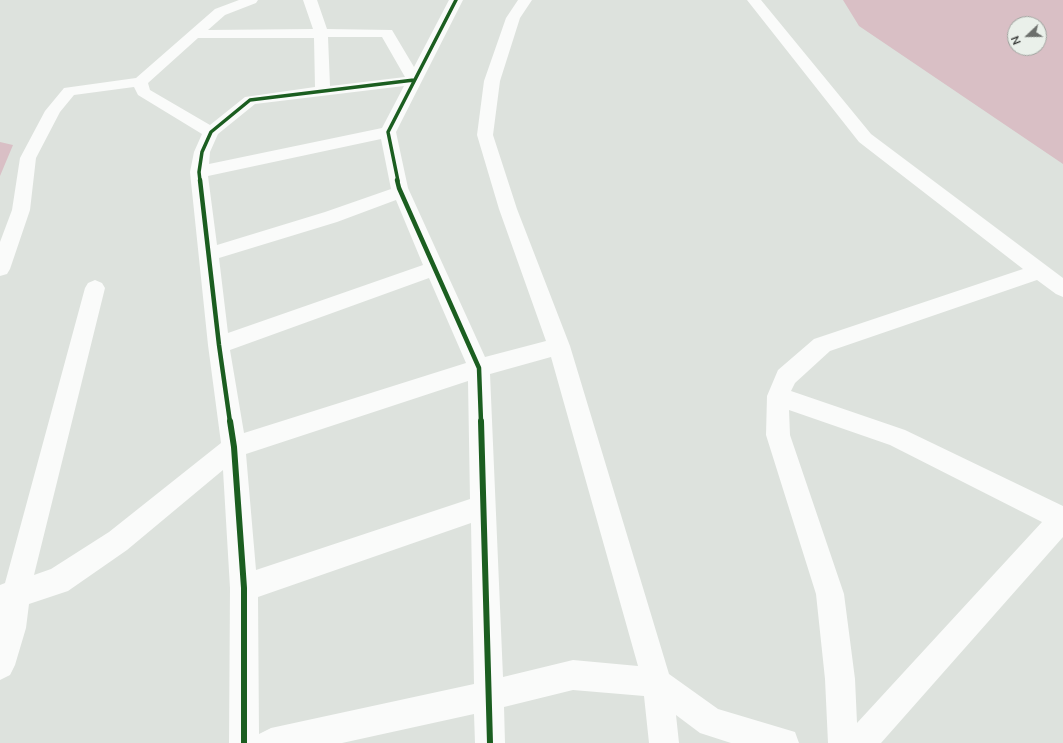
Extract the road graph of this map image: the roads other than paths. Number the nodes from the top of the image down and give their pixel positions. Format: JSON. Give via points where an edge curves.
{"nodes":[{"id":1,"x":251,"y":0,"type":"edge"},
{"id":2,"x":310,"y":0,"type":"edge"},
{"id":3,"x":525,"y":0,"type":"edge"},
{"id":4,"x":754,"y":0,"type":"edge"},
{"id":5,"x":237,"y":2,"type":"edge"},
{"id":6,"x":450,"y":2,"type":"edge"},
{"id":7,"x":321,"y":33,"type":"junction"},
{"id":8,"x":196,"y":34,"type":"junction"},
{"id":9,"x":414,"y":80,"type":"junction"},
{"id":10,"x":140,"y":82,"type":"junction"},
{"id":11,"x":324,"y":91,"type":"junction"},
{"id":12,"x":211,"y":132,"type":"junction"},
{"id":13,"x":388,"y":132,"type":"junction"},
{"id":14,"x":199,"y":172,"type":"junction"},
{"id":15,"x":401,"y":192,"type":"junction"},
{"id":16,"x":209,"y":254,"type":"junction"},
{"id":17,"x":435,"y":268,"type":"junction"},
{"id":18,"x":0,"y":269,"type":"edge"},
{"id":19,"x":1040,"y":272,"type":"junction"},
{"id":20,"x":95,"y":288,"type":"dead end"},
{"id":21,"x":1063,"y":289,"type":"edge"},
{"id":22,"x":219,"y":345,"type":"junction"},
{"id":23,"x":559,"y":346,"type":"junction"},
{"id":24,"x":479,"y":368,"type":"junction"},
{"id":25,"x":778,"y":396,"type":"junction"},
{"id":26,"x":234,"y":447,"type":"junction"},
{"id":27,"x":483,"y":507,"type":"junction"},
{"id":28,"x":1063,"y":519,"type":"edge"},
{"id":29,"x":244,"y":588,"type":"junction"},
{"id":30,"x":8,"y":596,"type":"edge"},
{"id":31,"x":0,"y":665,"type":"edge"},
{"id":32,"x":657,"y":683,"type":"junction"},
{"id":33,"x":488,"y":696,"type":"junction"},
{"id":34,"x":244,"y":743,"type":"edge"},
{"id":35,"x":271,"y":743,"type":"edge"},
{"id":36,"x":490,"y":743,"type":"edge"},
{"id":37,"x":664,"y":743,"type":"edge"},
{"id":38,"x":784,"y":743,"type":"edge"},
{"id":39,"x":843,"y":743,"type":"edge"},
{"id":40,"x":860,"y":743,"type":"edge"}],
"edges":[{"from":1,"to":5,"type":"street"},
{"from":2,"to":7,"type":"street"},
{"from":3,"to":23,"type":"street","via":[[513,18],[492,81],[485,135],[508,209]]},
{"from":4,"to":19,"type":"street","via":[[865,138]]},
{"from":5,"to":8,"type":"street","via":[[220,12]]},
{"from":6,"to":9,"type":"street"},
{"from":7,"to":8,"type":"street"},
{"from":7,"to":9,"type":"street","via":[[387,33]]},
{"from":7,"to":11,"type":"street"},
{"from":8,"to":10,"type":"street"},
{"from":9,"to":11,"type":"street"},
{"from":9,"to":13,"type":"street"},
{"from":10,"to":12,"type":"street","via":[[143,92]]},
{"from":10,"to":18,"type":"street","via":[[69,91],[53,111],[28,158],[21,210]]},
{"from":11,"to":12,"type":"street","via":[[250,100]]},
{"from":12,"to":14,"type":"street","via":[[202,152]]},
{"from":13,"to":14,"type":"street"},
{"from":13,"to":15,"type":"street"},
{"from":14,"to":16,"type":"street"},
{"from":15,"to":16,"type":"street","via":[[331,217]]},
{"from":15,"to":17,"type":"street"},
{"from":16,"to":22,"type":"street"},
{"from":17,"to":22,"type":"street"},
{"from":17,"to":24,"type":"street"},
{"from":19,"to":21,"type":"street"},
{"from":19,"to":25,"type":"street","via":[[822,345],[786,377]]},
{"from":20,"to":30,"type":"street"},
{"from":22,"to":26,"type":"street"},
{"from":23,"to":24,"type":"street"},
{"from":23,"to":32,"type":"street"},
{"from":24,"to":26,"type":"street"},
{"from":24,"to":27,"type":"street"},
{"from":25,"to":28,"type":"street","via":[[897,437]]},
{"from":25,"to":39,"type":"street","via":[[778,435],[830,594],[840,679]]},
{"from":26,"to":29,"type":"street"},
{"from":26,"to":30,"type":"street","via":[[112,545],[58,581]]},
{"from":27,"to":29,"type":"street"},
{"from":27,"to":33,"type":"street"},
{"from":28,"to":40,"type":"street"},
{"from":29,"to":34,"type":"street"},
{"from":30,"to":31,"type":"street","via":[[12,628]]},
{"from":32,"to":33,"type":"street","via":[[572,675]]},
{"from":32,"to":37,"type":"street"},
{"from":32,"to":38,"type":"street","via":[[711,722]]},
{"from":33,"to":35,"type":"street"},
{"from":33,"to":36,"type":"street"}]}
